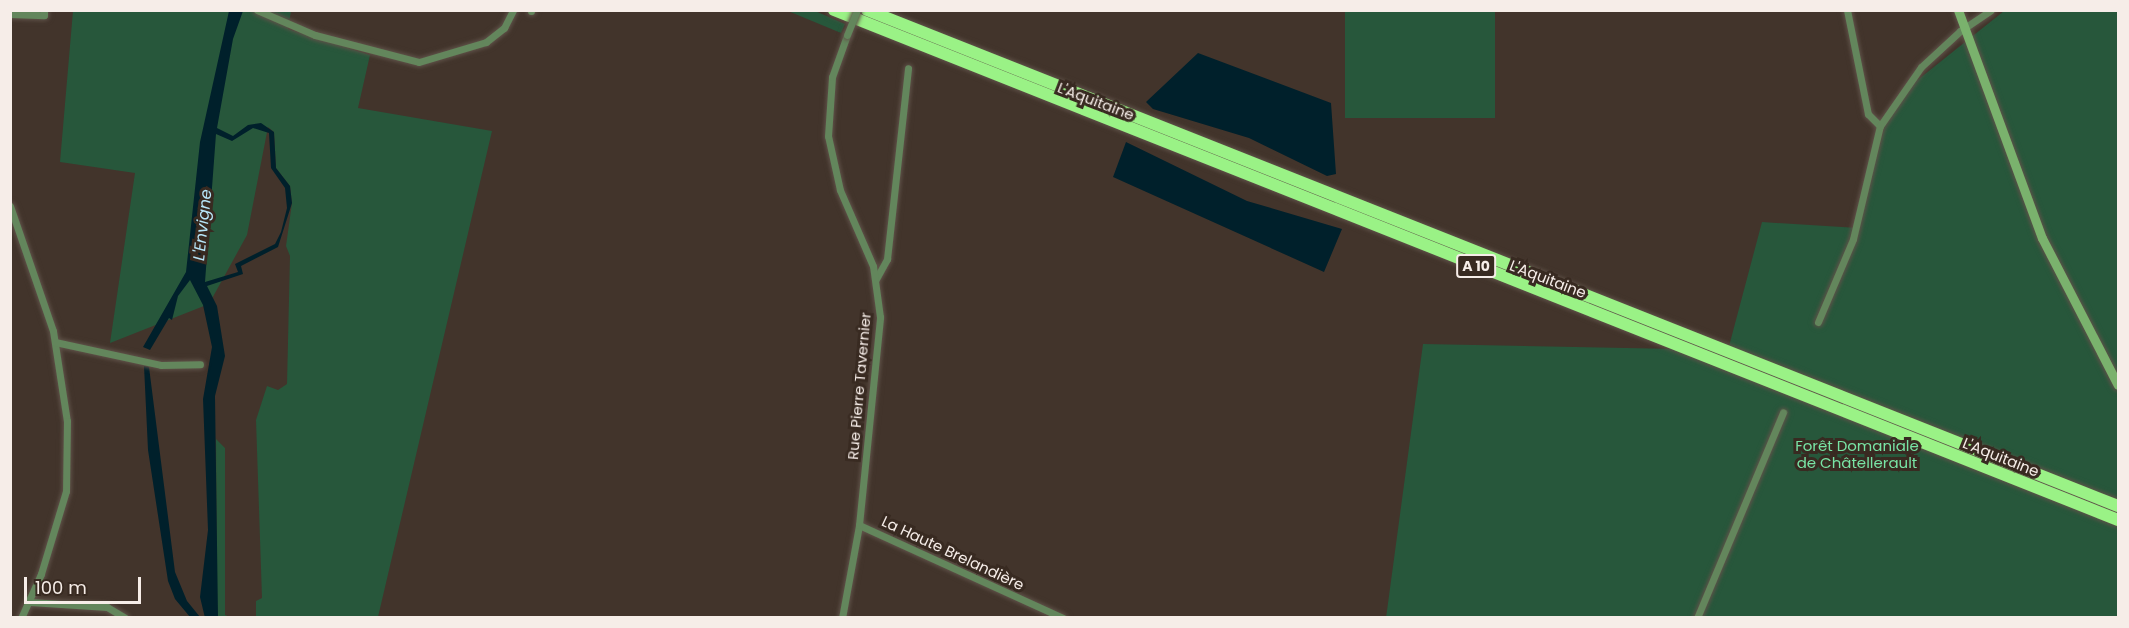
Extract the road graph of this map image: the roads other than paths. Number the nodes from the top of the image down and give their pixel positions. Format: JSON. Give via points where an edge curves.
{"nodes":[{"id":1,"x":44,"y":10,"type":"edge"},
{"id":2,"x":257,"y":10,"type":"edge"},
{"id":3,"x":513,"y":10,"type":"edge"},
{"id":4,"x":834,"y":10,"type":"edge"},
{"id":5,"x":857,"y":10,"type":"edge"},
{"id":6,"x":867,"y":10,"type":"edge"},
{"id":7,"x":1847,"y":10,"type":"edge"},
{"id":8,"x":1958,"y":10,"type":"edge"},
{"id":9,"x":1992,"y":10,"type":"edge"},
{"id":10,"x":10,"y":14,"type":"edge"},
{"id":11,"x":1965,"y":28,"type":"junction"},
{"id":12,"x":908,"y":68,"type":"dead end"},
{"id":13,"x":1880,"y":126,"type":"junction"},
{"id":14,"x":10,"y":206,"type":"edge"},
{"id":15,"x":876,"y":279,"type":"junction"},
{"id":16,"x":1818,"y":321,"type":"dead end"},
{"id":17,"x":55,"y":342,"type":"junction"},
{"id":18,"x":200,"y":364,"type":"dead end"},
{"id":19,"x":2118,"y":385,"type":"edge"},
{"id":20,"x":1783,"y":412,"type":"dead end"},
{"id":21,"x":2118,"y":506,"type":"edge"},
{"id":22,"x":2118,"y":520,"type":"edge"},
{"id":23,"x":860,"y":525,"type":"junction"},
{"id":24,"x":30,"y":602,"type":"junction"},
{"id":25,"x":1059,"y":617,"type":"edge"},
{"id":26,"x":21,"y":618,"type":"edge"},
{"id":27,"x":125,"y":618,"type":"edge"},
{"id":28,"x":842,"y":618,"type":"edge"},
{"id":29,"x":1697,"y":618,"type":"edge"}],
"edges":[{"from":1,"to":10,"type":"street","via":[[44,15]]},
{"from":2,"to":3,"type":"street","via":[[325,39],[419,62],[486,42],[504,28]]},
{"from":4,"to":22,"type":"highway","name":"L'Aquitaine","number":"A 10"},
{"from":5,"to":15,"type":"street","name":"Rue Pierre Tavernier","bridge":true,"via":[[832,77],[828,136],[840,190],[862,236]]},
{"from":6,"to":21,"type":"highway","name":"L'Aquitaine","number":"A 10"},
{"from":7,"to":13,"type":"street","via":[[1868,114]]},
{"from":8,"to":11,"type":"street"},
{"from":9,"to":11,"type":"street"},
{"from":11,"to":13,"type":"street","via":[[1921,67]]},
{"from":11,"to":19,"type":"street","via":[[2042,238]]},
{"from":12,"to":15,"type":"street","via":[[887,259]]},
{"from":13,"to":16,"type":"street","via":[[1853,239]]},
{"from":14,"to":17,"type":"street"},
{"from":15,"to":23,"type":"street","name":"Rue Pierre Tavernier","via":[[879,340]]},
{"from":17,"to":18,"type":"street","via":[[161,365]]},
{"from":17,"to":24,"type":"street","via":[[67,422],[68,483]]},
{"from":20,"to":29,"type":"street"},
{"from":23,"to":25,"type":"street","name":"La Haute Brelandière"},
{"from":23,"to":28,"type":"street","name":"La Haute Brelandière"},
{"from":24,"to":26,"type":"street"},
{"from":24,"to":27,"type":"street","via":[[107,607]]}]}
